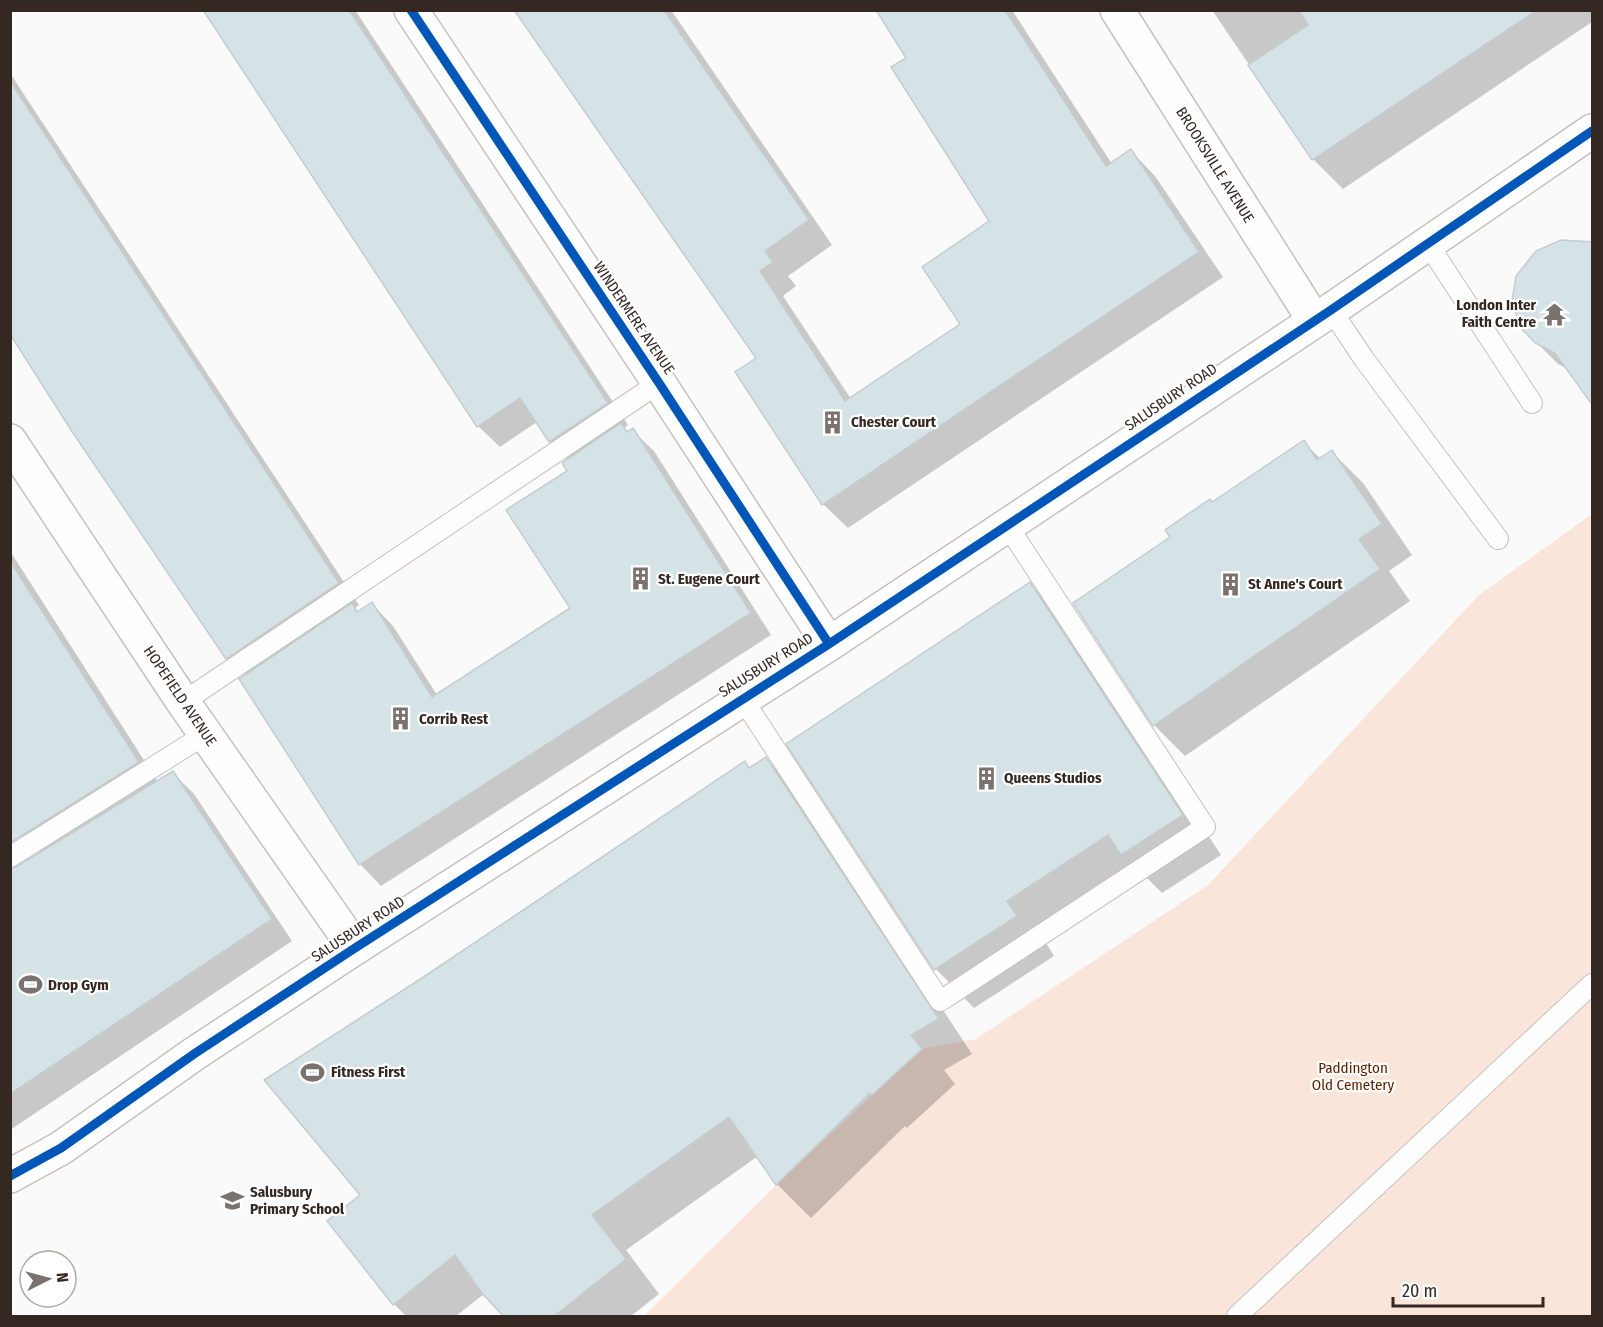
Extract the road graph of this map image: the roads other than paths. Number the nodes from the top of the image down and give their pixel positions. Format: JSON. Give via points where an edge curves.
{"nodes":[{"id":1,"x":411,"y":10,"type":"edge"},
{"id":2,"x":1117,"y":10,"type":"edge"},
{"id":3,"x":1593,"y":131,"type":"edge"},
{"id":4,"x":1428,"y":244,"type":"junction"},
{"id":5,"x":1322,"y":315,"type":"junction"},
{"id":6,"x":659,"y":382,"type":"junction"},
{"id":7,"x":1532,"y":403,"type":"dead end"},
{"id":8,"x":10,"y":441,"type":"edge"},
{"id":9,"x":1007,"y":525,"type":"junction"},
{"id":10,"x":1498,"y":539,"type":"dead end"},
{"id":11,"x":829,"y":644,"type":"junction"},
{"id":12,"x":742,"y":698,"type":"junction"},
{"id":13,"x":183,"y":702,"type":"junction"},
{"id":14,"x":206,"y":734,"type":"junction"},
{"id":15,"x":10,"y":857,"type":"edge"},
{"id":16,"x":355,"y":948,"type":"junction"},
{"id":17,"x":1593,"y":984,"type":"edge"},
{"id":18,"x":10,"y":1176,"type":"edge"},
{"id":19,"x":1237,"y":1317,"type":"edge"}],
"edges":[{"from":1,"to":6,"type":"street","name":"WINDERMERE AVENUE"},
{"from":2,"to":5,"type":"street","name":"BROOKSVILLE AVENUE"},
{"from":3,"to":4,"type":"street","name":"SALUSBURY ROAD"},
{"from":4,"to":5,"type":"street","name":"SALUSBURY ROAD"},
{"from":4,"to":7,"type":"lane"},
{"from":5,"to":9,"type":"street","name":"SALUSBURY ROAD"},
{"from":5,"to":10,"type":"lane","via":[[1364,359]]},
{"from":6,"to":11,"type":"street","name":"WINDERMERE AVENUE"},
{"from":6,"to":13,"type":"lane"},
{"from":8,"to":13,"type":"street","name":"HOPEFIELD AVENUE"},
{"from":9,"to":11,"type":"street","name":"SALUSBURY ROAD"},
{"from":9,"to":12,"type":"lane","via":[[1205,827],[948,996],[940,1001]]},
{"from":11,"to":12,"type":"street","name":"SALUSBURY ROAD"},
{"from":12,"to":16,"type":"street","name":"SALUSBURY ROAD"},
{"from":13,"to":14,"type":"street","name":"HOPEFIELD AVENUE"},
{"from":14,"to":15,"type":"lane"},
{"from":14,"to":16,"type":"street","name":"HOPEFIELD AVENUE"},
{"from":16,"to":18,"type":"street","name":"SALUSBURY ROAD","via":[[61,1148]]},
{"from":17,"to":19,"type":"lane"}]}
